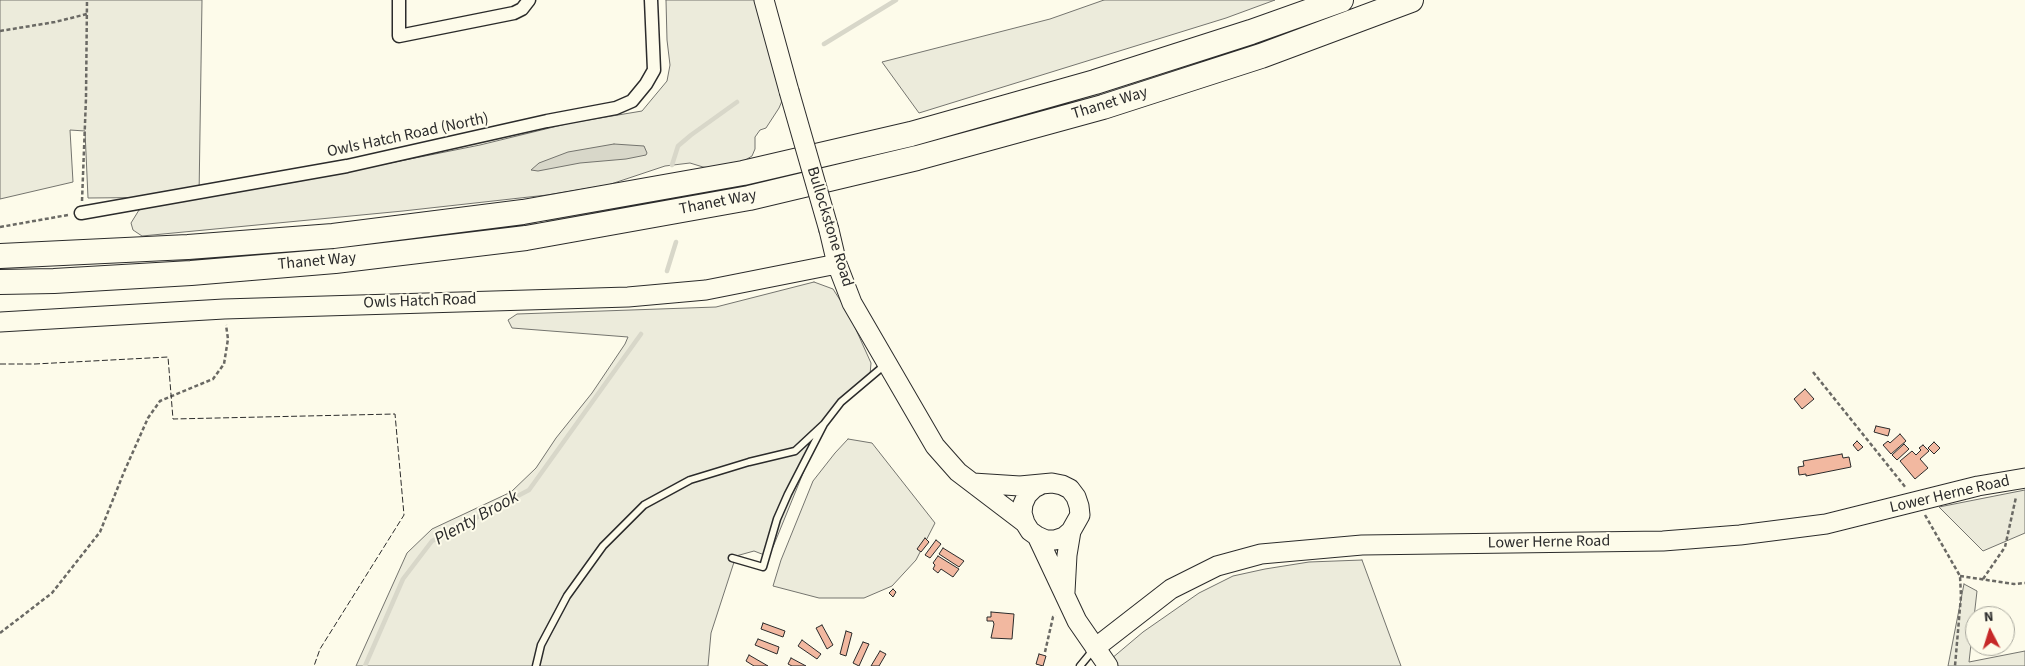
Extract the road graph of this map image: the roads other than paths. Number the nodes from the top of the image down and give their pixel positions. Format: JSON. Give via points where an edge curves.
{"nodes":[{"id":1,"x":399,"y":0,"type":"edge"},
{"id":2,"x":529,"y":0,"type":"edge"},
{"id":3,"x":651,"y":0,"type":"edge"},
{"id":4,"x":764,"y":0,"type":"edge"},
{"id":5,"x":1341,"y":0,"type":"edge"},
{"id":6,"x":1411,"y":0,"type":"edge"},
{"id":7,"x":82,"y":213,"type":"road end"},
{"id":8,"x":0,"y":256,"type":"edge"},
{"id":9,"x":837,"y":264,"type":"junction"},
{"id":10,"x":0,"y":282,"type":"edge"},
{"id":11,"x":0,"y":322,"type":"edge"},
{"id":12,"x":886,"y":364,"type":"junction"},
{"id":13,"x":824,"y":424,"type":"junction"},
{"id":14,"x":2022,"y":479,"type":"edge"},
{"id":15,"x":972,"y":482,"type":"junction"},
{"id":16,"x":1042,"y":484,"type":"junction"},
{"id":17,"x":1031,"y":530,"type":"junction"},
{"id":18,"x":1072,"y":532,"type":"junction"},
{"id":19,"x":732,"y":558,"type":"dead end"},
{"id":20,"x":1065,"y":592,"type":"junction"},
{"id":21,"x":1095,"y":648,"type":"junction"},
{"id":22,"x":536,"y":666,"type":"edge"},
{"id":23,"x":1080,"y":666,"type":"edge"},
{"id":24,"x":1108,"y":666,"type":"edge"}],
"edges":[{"from":1,"to":2,"type":"street","via":[[399,36],[514,13]]},
{"from":3,"to":7,"type":"street","name":"Owls Hatch Road (North)","via":[[654,70],[632,101],[616,108],[347,166]]},
{"from":4,"to":9,"type":"street","name":"Bullockstone Road","bridge":true},
{"from":5,"to":8,"type":"highway","name":"Thanet Way","via":[[1094,82],[911,134],[742,172],[523,212],[332,236]]},
{"from":6,"to":10,"type":"highway","name":"Thanet Way","via":[[1261,56],[1103,107],[917,158],[749,198],[526,238],[334,261],[191,273]]},
{"from":9,"to":11,"type":"street","name":"Owls Hatch Road","via":[[706,290],[628,296],[224,309]]},
{"from":9,"to":12,"type":"street","name":"Bullockstone Road","via":[[852,303]]},
{"from":12,"to":13,"type":"lane","via":[[841,402]]},
{"from":12,"to":15,"type":"street","name":"Bullockstone Road","via":[[935,446]]},
{"from":13,"to":19,"type":"lane","via":[[777,519],[763,567]]},
{"from":13,"to":22,"type":"lane","via":[[795,451],[690,480],[644,505],[603,546],[567,596],[541,645]]},
{"from":14,"to":21,"type":"street","name":"Lower Herne Road","via":[[1978,486],[1826,524],[1740,535],[1662,542],[1362,545],[1261,554],[1217,566],[1171,589]]},
{"from":15,"to":16,"type":"street","name":"Bullockstone Road","via":[[1000,486]]},
{"from":15,"to":17,"type":"street","name":"Bullockstone Road"},
{"from":16,"to":17,"type":"street","name":"Bullockstone Road","via":[[1027,495],[1023,504],[1022,514]]},
{"from":16,"to":18,"type":"street","name":"Bullockstone Road","via":[[1062,484],[1076,497],[1080,515]]},
{"from":17,"to":18,"type":"street","via":[[1046,540],[1055,540]]},
{"from":17,"to":20,"type":"street","name":"Bullockstone Road"},
{"from":18,"to":20,"type":"street","name":"Bullockstone Road"},
{"from":20,"to":21,"type":"street","name":"Bullockstone Road","via":[[1072,611]]},
{"from":21,"to":23,"type":"lane"},
{"from":21,"to":24,"type":"street","name":"Bullockstone Road"}]}
